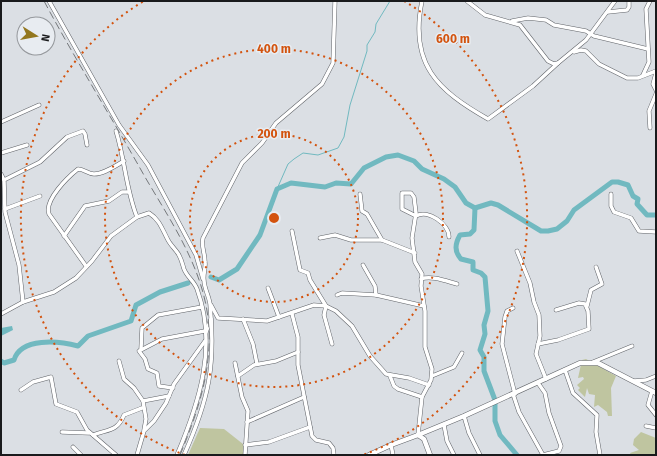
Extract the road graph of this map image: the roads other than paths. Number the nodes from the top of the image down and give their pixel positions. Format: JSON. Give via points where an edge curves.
{"nodes":[{"id":1,"x":49,"y":1,"type":"edge"},
{"id":2,"x":335,"y":1,"type":"edge"},
{"id":3,"x":422,"y":1,"type":"edge"},
{"id":4,"x":467,"y":1,"type":"edge"},
{"id":5,"x":615,"y":1,"type":"edge"},
{"id":6,"x":629,"y":1,"type":"edge"},
{"id":7,"x":650,"y":1,"type":"edge"},
{"id":8,"x":608,"y":12,"type":"junction"},
{"id":9,"x":501,"y":20,"type":"junction"},
{"id":10,"x":591,"y":35,"type":"junction"},
{"id":11,"x":586,"y":40,"type":"junction"},
{"id":12,"x":648,"y":49,"type":"junction"},
{"id":13,"x":586,"y":51,"type":"junction"},
{"id":14,"x":572,"y":52,"type":"junction"},
{"id":15,"x":558,"y":63,"type":"junction"},
{"id":16,"x":656,"y":72,"type":"edge"},
{"id":17,"x":644,"y":75,"type":"junction"},
{"id":18,"x":656,"y":90,"type":"edge"},
{"id":19,"x":656,"y":94,"type":"edge"},
{"id":20,"x":39,"y":105,"type":"dead end"},
{"id":21,"x":1,"y":122,"type":"edge"},
{"id":22,"x":650,"y":128,"type":"dead end"},
{"id":23,"x":116,"y":131,"type":"dead end"},
{"id":24,"x":27,"y":145,"type":"dead end"},
{"id":25,"x":87,"y":145,"type":"dead end"},
{"id":26,"x":1,"y":153,"type":"edge"},
{"id":27,"x":124,"y":161,"type":"junction"},
{"id":28,"x":1,"y":174,"type":"edge"},
{"id":29,"x":4,"y":180,"type":"junction"},
{"id":30,"x":129,"y":192,"type":"junction"},
{"id":31,"x":360,"y":194,"type":"dead end"},
{"id":32,"x":611,"y":194,"type":"dead end"},
{"id":33,"x":40,"y":196,"type":"dead end"},
{"id":34,"x":5,"y":209,"type":"junction"},
{"id":35,"x":416,"y":216,"type":"junction"},
{"id":36,"x":137,"y":217,"type":"junction"},
{"id":37,"x":292,"y":231,"type":"dead end"},
{"id":38,"x":656,"y":232,"type":"edge"},
{"id":39,"x":64,"y":236,"type":"junction"},
{"id":40,"x":449,"y":237,"type":"dead end"},
{"id":41,"x":320,"y":238,"type":"dead end"},
{"id":42,"x":382,"y":240,"type":"junction"},
{"id":43,"x":516,"y":251,"type":"dead end"},
{"id":44,"x":415,"y":252,"type":"junction"},
{"id":45,"x":363,"y":265,"type":"dead end"},
{"id":46,"x":86,"y":266,"type":"junction"},
{"id":47,"x":596,"y":267,"type":"dead end"},
{"id":48,"x":421,"y":279,"type":"junction"},
{"id":49,"x":204,"y":281,"type":"junction"},
{"id":50,"x":457,"y":284,"type":"dead end"},
{"id":51,"x":268,"y":288,"type":"dead end"},
{"id":52,"x":337,"y":295,"type":"dead end"},
{"id":53,"x":376,"y":295,"type":"junction"},
{"id":54,"x":209,"y":298,"type":"junction"},
{"id":55,"x":23,"y":302,"type":"junction"},
{"id":56,"x":326,"y":306,"type":"junction"},
{"id":57,"x":424,"y":306,"type":"junction"},
{"id":58,"x":202,"y":307,"type":"junction"},
{"id":59,"x":587,"y":307,"type":"junction"},
{"id":60,"x":513,"y":308,"type":"dead end"},
{"id":61,"x":556,"y":310,"type":"dead end"},
{"id":62,"x":1,"y":314,"type":"edge"},
{"id":63,"x":292,"y":314,"type":"junction"},
{"id":64,"x":211,"y":317,"type":"junction"},
{"id":65,"x":279,"y":317,"type":"junction"},
{"id":66,"x":243,"y":319,"type":"junction"},
{"id":67,"x":205,"y":335,"type":"junction"},
{"id":68,"x":332,"y":344,"type":"dead end"},
{"id":69,"x":538,"y":344,"type":"junction"},
{"id":70,"x":632,"y":346,"type":"dead end"},
{"id":71,"x":142,"y":349,"type":"junction"},
{"id":72,"x":298,"y":352,"type":"junction"},
{"id":73,"x":462,"y":353,"type":"dead end"},
{"id":74,"x":119,"y":361,"type":"dead end"},
{"id":75,"x":594,"y":362,"type":"junction"},
{"id":76,"x":236,"y":363,"type":"dead end"},
{"id":77,"x":258,"y":364,"type":"junction"},
{"id":78,"x":565,"y":370,"type":"junction"},
{"id":79,"x":238,"y":376,"type":"junction"},
{"id":80,"x":390,"y":376,"type":"junction"},
{"id":81,"x":432,"y":376,"type":"junction"},
{"id":82,"x":656,"y":376,"type":"edge"},
{"id":83,"x":546,"y":379,"type":"junction"},
{"id":84,"x":633,"y":382,"type":"junction"},
{"id":85,"x":538,"y":383,"type":"junction"},
{"id":86,"x":428,"y":385,"type":"junction"},
{"id":87,"x":173,"y":388,"type":"junction"},
{"id":88,"x":21,"y":390,"type":"dead end"},
{"id":89,"x":654,"y":392,"type":"edge"},
{"id":90,"x":514,"y":394,"type":"junction"},
{"id":91,"x":170,"y":396,"type":"junction"},
{"id":92,"x":304,"y":396,"type":"junction"},
{"id":93,"x":422,"y":397,"type":"junction"},
{"id":94,"x":143,"y":401,"type":"junction"},
{"id":95,"x":142,"y":408,"type":"junction"},
{"id":96,"x":656,"y":415,"type":"edge"},
{"id":97,"x":464,"y":416,"type":"junction"},
{"id":98,"x":247,"y":422,"type":"junction"},
{"id":99,"x":444,"y":425,"type":"junction"},
{"id":100,"x":646,"y":426,"type":"dead end"},
{"id":101,"x":310,"y":427,"type":"junction"},
{"id":102,"x":656,"y":428,"type":"edge"},
{"id":103,"x":144,"y":431,"type":"junction"},
{"id":104,"x":62,"y":432,"type":"dead end"},
{"id":105,"x":92,"y":434,"type":"junction"},
{"id":106,"x":418,"y":435,"type":"junction"},
{"id":107,"x":391,"y":444,"type":"junction"},
{"id":108,"x":245,"y":445,"type":"junction"},
{"id":109,"x":74,"y":446,"type":"dead end"},
{"id":110,"x":81,"y":455,"type":"edge"},
{"id":111,"x":116,"y":455,"type":"edge"},
{"id":112,"x":137,"y":455,"type":"edge"},
{"id":113,"x":177,"y":455,"type":"edge"},
{"id":114,"x":184,"y":455,"type":"edge"},
{"id":115,"x":245,"y":455,"type":"edge"},
{"id":116,"x":334,"y":455,"type":"edge"},
{"id":117,"x":369,"y":455,"type":"edge"},
{"id":118,"x":393,"y":455,"type":"edge"},
{"id":119,"x":430,"y":455,"type":"edge"},
{"id":120,"x":454,"y":455,"type":"edge"},
{"id":121,"x":480,"y":455,"type":"edge"},
{"id":122,"x":543,"y":455,"type":"edge"},
{"id":123,"x":600,"y":455,"type":"edge"}],
"edges":[{"from":1,"to":49,"type":"street","via":[[119,125],[148,165],[196,255]]},
{"from":2,"to":49,"type":"street","via":[[333,58],[330,68],[322,84],[276,123],[240,167],[203,238],[202,249],[206,268]]},
{"from":3,"to":15,"type":"street","via":[[419,17],[420,43],[428,70],[455,99],[488,119],[533,86]]},
{"from":4,"to":9,"type":"street","via":[[485,15]]},
{"from":5,"to":8,"type":"street"},
{"from":6,"to":8,"type":"street","via":[[627,10]]},
{"from":7,"to":12,"type":"street","via":[[646,9]]},
{"from":8,"to":10,"type":"street"},
{"from":9,"to":10,"type":"street","via":[[546,20],[554,25],[586,31]]},
{"from":9,"to":15,"type":"street","via":[[520,25],[548,61]]},
{"from":10,"to":11,"type":"street"},
{"from":10,"to":12,"type":"street"},
{"from":11,"to":13,"type":"street"},
{"from":11,"to":14,"type":"street"},
{"from":12,"to":17,"type":"street","via":[[649,62]]},
{"from":13,"to":14,"type":"street"},
{"from":13,"to":17,"type":"street","via":[[599,64],[623,77],[635,79]]},
{"from":14,"to":15,"type":"street"},
{"from":16,"to":17,"type":"street"},
{"from":16,"to":18,"type":"street","via":[[653,84]]},
{"from":19,"to":22,"type":"street","via":[[649,111]]},
{"from":20,"to":21,"type":"street"},
{"from":23,"to":27,"type":"street"},
{"from":24,"to":26,"type":"street"},
{"from":25,"to":29,"type":"street","via":[[83,131],[70,135],[40,162]]},
{"from":27,"to":30,"type":"street"},
{"from":27,"to":39,"type":"street","via":[[99,173],[90,174],[82,169],[78,170],[58,188],[48,211]]},
{"from":28,"to":29,"type":"street"},
{"from":29,"to":34,"type":"street"},
{"from":30,"to":36,"type":"street"},
{"from":30,"to":39,"type":"street","via":[[122,192],[109,201],[85,206]]},
{"from":31,"to":42,"type":"street","via":[[362,211],[367,214]]},
{"from":32,"to":38,"type":"street","via":[[610,206],[614,212],[631,218],[639,231]]},
{"from":33,"to":34,"type":"street"},
{"from":34,"to":55,"type":"street","via":[[19,265]]},
{"from":35,"to":35,"type":"street","via":[[402,209],[402,193],[414,197]]},
{"from":35,"to":40,"type":"street","via":[[420,214],[437,219],[448,230]]},
{"from":35,"to":44,"type":"street","via":[[413,233]]},
{"from":36,"to":46,"type":"street","via":[[107,239]]},
{"from":36,"to":58,"type":"street","via":[[149,214],[161,223],[168,241],[194,283]]},
{"from":37,"to":56,"type":"street","via":[[300,270],[308,273]]},
{"from":39,"to":46,"type":"street"},
{"from":41,"to":42,"type":"street","via":[[335,235],[351,240]]},
{"from":42,"to":44,"type":"street"},
{"from":43,"to":69,"type":"street","via":[[530,283],[539,315]]},
{"from":44,"to":48,"type":"street","via":[[416,262],[422,272]]},
{"from":45,"to":53,"type":"street","via":[[375,286]]},
{"from":46,"to":55,"type":"street","via":[[76,278],[59,289]]},
{"from":47,"to":59,"type":"street","via":[[602,284],[591,290]]},
{"from":48,"to":50,"type":"street","via":[[432,278]]},
{"from":48,"to":57,"type":"street"},
{"from":49,"to":54,"type":"street"},
{"from":51,"to":65,"type":"street"},
{"from":52,"to":53,"type":"street"},
{"from":53,"to":57,"type":"street"},
{"from":54,"to":64,"type":"street"},
{"from":54,"to":66,"type":"street","via":[[218,318]]},
{"from":55,"to":62,"type":"street"},
{"from":56,"to":63,"type":"street","via":[[314,306]]},
{"from":56,"to":68,"type":"street","via":[[324,315]]},
{"from":56,"to":80,"type":"street","via":[[336,311],[352,326],[364,342],[370,356]]},
{"from":57,"to":81,"type":"street","via":[[425,347]]},
{"from":58,"to":67,"type":"street"},
{"from":58,"to":71,"type":"street","via":[[158,315],[142,328]]},
{"from":59,"to":61,"type":"street","via":[[581,303]]},
{"from":59,"to":69,"type":"street","via":[[590,326],[587,330]]},
{"from":60,"to":90,"type":"street","via":[[505,317],[502,347]]},
{"from":63,"to":65,"type":"street"},
{"from":63,"to":72,"type":"street","via":[[298,337]]},
{"from":64,"to":67,"type":"street"},
{"from":64,"to":114,"type":"street","via":[[213,357],[210,382],[202,412]]},
{"from":65,"to":66,"type":"street","via":[[267,320]]},
{"from":66,"to":77,"type":"street"},
{"from":67,"to":71,"type":"street","via":[[162,339]]},
{"from":67,"to":87,"type":"street","via":[[201,348]]},
{"from":67,"to":113,"type":"street","via":[[206,363],[201,390]]},
{"from":69,"to":83,"type":"street","via":[[536,356]]},
{"from":70,"to":75,"type":"street"},
{"from":71,"to":87,"type":"street","via":[[139,353],[145,359],[148,369],[157,374],[159,385],[162,388]]},
{"from":72,"to":77,"type":"street","via":[[276,361]]},
{"from":72,"to":92,"type":"street"},
{"from":73,"to":81,"type":"street","via":[[454,367]]},
{"from":74,"to":94,"type":"street","via":[[124,379]]},
{"from":75,"to":78,"type":"street","via":[[580,363]]},
{"from":75,"to":84,"type":"street"},
{"from":76,"to":79,"type":"street"},
{"from":77,"to":79,"type":"street"},
{"from":78,"to":83,"type":"street"},
{"from":78,"to":123,"type":"street","via":[[573,393],[597,416],[596,432]]},
{"from":79,"to":98,"type":"street","via":[[248,411]]},
{"from":80,"to":86,"type":"street","via":[[404,377]]},
{"from":80,"to":93,"type":"street","via":[[394,386]]},
{"from":81,"to":86,"type":"street"},
{"from":82,"to":84,"type":"street"},
{"from":83,"to":85,"type":"street"},
{"from":84,"to":89,"type":"street"},
{"from":85,"to":90,"type":"street"},
{"from":85,"to":122,"type":"street","via":[[545,393],[560,446],[559,451]]},
{"from":86,"to":93,"type":"street"},
{"from":87,"to":91,"type":"street"},
{"from":88,"to":105,"type":"street","via":[[33,382],[51,377],[56,404],[77,412]]},
{"from":89,"to":96,"type":"street","via":[[648,405]]},
{"from":90,"to":97,"type":"street"},
{"from":90,"to":122,"type":"street","via":[[519,412]]},
{"from":91,"to":94,"type":"street"},
{"from":91,"to":103,"type":"street","via":[[154,421]]},
{"from":92,"to":98,"type":"street"},
{"from":92,"to":101,"type":"street"},
{"from":93,"to":106,"type":"street"},
{"from":94,"to":95,"type":"street"},
{"from":95,"to":103,"type":"street","via":[[146,419]]},
{"from":95,"to":105,"type":"street","via":[[124,415],[121,423],[110,432]]},
{"from":97,"to":99,"type":"street"},
{"from":97,"to":121,"type":"street"},
{"from":98,"to":108,"type":"street"},
{"from":99,"to":106,"type":"street"},
{"from":99,"to":120,"type":"street","via":[[447,441]]},
{"from":100,"to":102,"type":"street"},
{"from":101,"to":108,"type":"street","via":[[269,442]]},
{"from":101,"to":116,"type":"street","via":[[315,439],[332,445]]},
{"from":103,"to":112,"type":"street"},
{"from":104,"to":105,"type":"street"},
{"from":105,"to":111,"type":"street"},
{"from":106,"to":107,"type":"street"},
{"from":106,"to":119,"type":"street","via":[[424,439]]},
{"from":107,"to":117,"type":"street"},
{"from":107,"to":118,"type":"street"},
{"from":108,"to":115,"type":"street"},
{"from":109,"to":110,"type":"street"}]}
